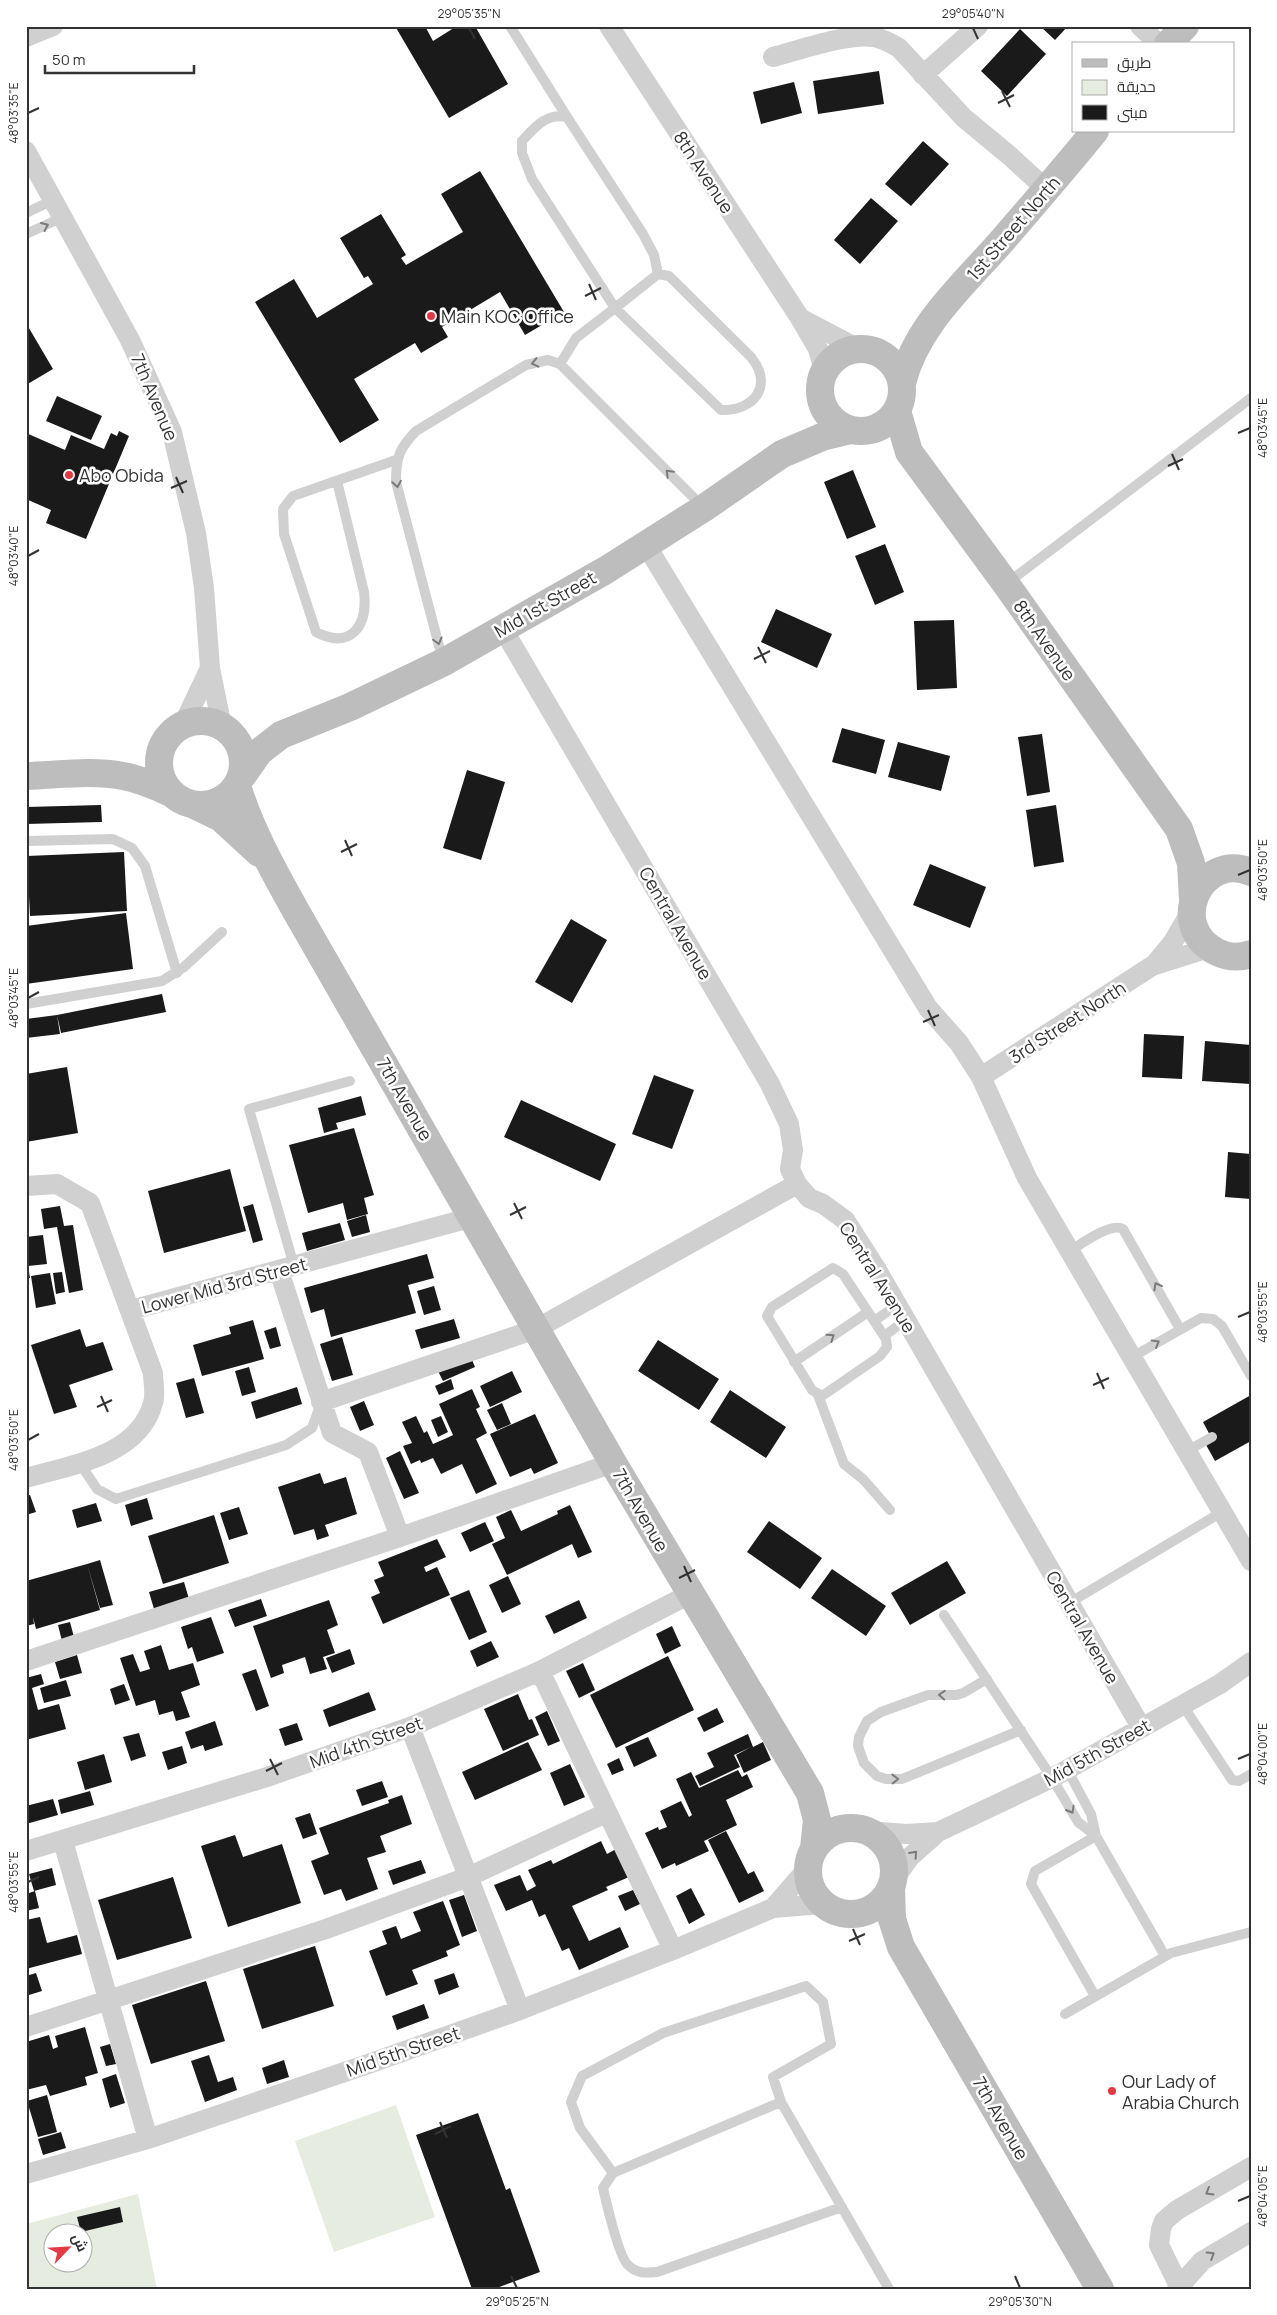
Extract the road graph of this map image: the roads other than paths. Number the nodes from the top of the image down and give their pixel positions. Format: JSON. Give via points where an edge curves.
{"nodes":[{"id":1,"x":53,"y":26,"type":"edge"},
{"id":2,"x":510,"y":26,"type":"edge"},
{"id":3,"x":609,"y":26,"type":"edge"},
{"id":4,"x":978,"y":26,"type":"edge"},
{"id":5,"x":1140,"y":26,"type":"edge"},
{"id":6,"x":1185,"y":26,"type":"edge"},
{"id":7,"x":26,"y":37,"type":"edge"},
{"id":8,"x":1157,"y":42,"type":"edge"},
{"id":9,"x":1170,"y":42,"type":"edge"},
{"id":10,"x":773,"y":57,"type":"dead end"},
{"id":11,"x":923,"y":75,"type":"junction"},
{"id":12,"x":567,"y":117,"type":"junction"},
{"id":13,"x":1094,"y":132,"type":"edge"},
{"id":14,"x":26,"y":151,"type":"edge"},
{"id":15,"x":1047,"y":190,"type":"junction"},
{"id":16,"x":58,"y":209,"type":"junction"},
{"id":17,"x":26,"y":213,"type":"edge"},
{"id":18,"x":26,"y":234,"type":"edge"},
{"id":19,"x":658,"y":274,"type":"junction"},
{"id":20,"x":615,"y":308,"type":"junction"},
{"id":21,"x":800,"y":318,"type":"junction"},
{"id":22,"x":930,"y":323,"type":"junction"},
{"id":23,"x":863,"y":349,"type":"junction"},
{"id":24,"x":560,"y":364,"type":"junction"},
{"id":25,"x":822,"y":383,"type":"junction"},
{"id":26,"x":902,"y":384,"type":"junction"},
{"id":27,"x":1251,"y":398,"type":"edge"},
{"id":28,"x":897,"y":411,"type":"junction"},
{"id":29,"x":860,"y":431,"type":"junction"},
{"id":30,"x":909,"y":452,"type":"junction"},
{"id":31,"x":782,"y":454,"type":"junction"},
{"id":32,"x":396,"y":460,"type":"junction"},
{"id":33,"x":337,"y":481,"type":"junction"},
{"id":34,"x":704,"y":508,"type":"junction"},
{"id":35,"x":646,"y":545,"type":"junction"},
{"id":36,"x":1006,"y":584,"type":"junction"},
{"id":37,"x":503,"y":629,"type":"junction"},
{"id":38,"x":444,"y":662,"type":"junction"},
{"id":39,"x":210,"y":668,"type":"junction"},
{"id":40,"x":184,"y":725,"type":"junction"},
{"id":41,"x":226,"y":729,"type":"junction"},
{"id":42,"x":294,"y":729,"type":"junction"},
{"id":43,"x":162,"y":749,"type":"junction"},
{"id":44,"x":98,"y":773,"type":"junction"},
{"id":45,"x":26,"y":776,"type":"edge"},
{"id":46,"x":240,"y":780,"type":"junction"},
{"id":47,"x":171,"y":793,"type":"junction"},
{"id":48,"x":196,"y":806,"type":"junction"},
{"id":49,"x":1179,"y":829,"type":"junction"},
{"id":50,"x":26,"y":841,"type":"edge"},
{"id":51,"x":273,"y":870,"type":"junction"},
{"id":52,"x":1246,"y":870,"type":"edge"},
{"id":53,"x":1192,"y":905,"type":"junction"},
{"id":54,"x":222,"y":932,"type":"dead end"},
{"id":55,"x":1228,"y":953,"type":"edge"},
{"id":56,"x":1152,"y":966,"type":"junction"},
{"id":57,"x":1251,"y":970,"type":"edge"},
{"id":58,"x":177,"y":973,"type":"junction"},
{"id":59,"x":26,"y":1004,"type":"edge"},
{"id":60,"x":982,"y":1077,"type":"junction"},
{"id":61,"x":350,"y":1081,"type":"dead end"},
{"id":62,"x":797,"y":1184,"type":"junction"},
{"id":63,"x":26,"y":1186,"type":"edge"},
{"id":64,"x":474,"y":1217,"type":"junction"},
{"id":65,"x":1070,"y":1251,"type":"junction"},
{"id":66,"x":286,"y":1268,"type":"junction"},
{"id":67,"x":131,"y":1310,"type":"junction"},
{"id":68,"x":868,"y":1312,"type":"junction"},
{"id":69,"x":902,"y":1312,"type":"junction"},
{"id":70,"x":874,"y":1322,"type":"junction"},
{"id":71,"x":536,"y":1328,"type":"junction"},
{"id":72,"x":1180,"y":1329,"type":"junction"},
{"id":73,"x":884,"y":1336,"type":"junction"},
{"id":74,"x":1132,"y":1357,"type":"junction"},
{"id":75,"x":794,"y":1362,"type":"junction"},
{"id":76,"x":1251,"y":1376,"type":"edge"},
{"id":77,"x":818,"y":1395,"type":"junction"},
{"id":78,"x":321,"y":1402,"type":"junction"},
{"id":79,"x":1212,"y":1437,"type":"dead end"},
{"id":80,"x":1187,"y":1451,"type":"junction"},
{"id":81,"x":79,"y":1462,"type":"junction"},
{"id":82,"x":613,"y":1463,"type":"junction"},
{"id":83,"x":26,"y":1478,"type":"edge"},
{"id":84,"x":890,"y":1510,"type":"dead end"},
{"id":85,"x":1222,"y":1512,"type":"junction"},
{"id":86,"x":400,"y":1537,"type":"junction"},
{"id":87,"x":1250,"y":1558,"type":"edge"},
{"id":88,"x":690,"y":1594,"type":"junction"},
{"id":89,"x":1069,"y":1603,"type":"junction"},
{"id":90,"x":944,"y":1615,"type":"dead end"},
{"id":91,"x":26,"y":1661,"type":"edge"},
{"id":92,"x":1251,"y":1662,"type":"edge"},
{"id":93,"x":540,"y":1671,"type":"junction"},
{"id":94,"x":987,"y":1679,"type":"junction"},
{"id":95,"x":1182,"y":1704,"type":"junction"},
{"id":96,"x":410,"y":1727,"type":"junction"},
{"id":97,"x":1141,"y":1727,"type":"junction"},
{"id":98,"x":1020,"y":1730,"type":"junction"},
{"id":99,"x":1060,"y":1774,"type":"junction"},
{"id":100,"x":1251,"y":1774,"type":"edge"},
{"id":101,"x":810,"y":1794,"type":"junction"},
{"id":102,"x":606,"y":1812,"type":"junction"},
{"id":103,"x":860,"y":1830,"type":"junction"},
{"id":104,"x":938,"y":1832,"type":"junction"},
{"id":105,"x":1096,"y":1836,"type":"junction"},
{"id":106,"x":63,"y":1841,"type":"junction"},
{"id":107,"x":26,"y":1851,"type":"edge"},
{"id":108,"x":811,"y":1859,"type":"junction"},
{"id":109,"x":468,"y":1877,"type":"junction"},
{"id":110,"x":892,"y":1884,"type":"junction"},
{"id":111,"x":822,"y":1904,"type":"junction"},
{"id":112,"x":773,"y":1908,"type":"junction"},
{"id":113,"x":852,"y":1916,"type":"junction"},
{"id":114,"x":1251,"y":1932,"type":"edge"},
{"id":115,"x":901,"y":1947,"type":"junction"},
{"id":116,"x":673,"y":1950,"type":"junction"},
{"id":117,"x":1164,"y":1956,"type":"junction"},
{"id":118,"x":1095,"y":1996,"type":"junction"},
{"id":119,"x":109,"y":2000,"type":"junction"},
{"id":120,"x":520,"y":2010,"type":"junction"},
{"id":121,"x":1065,"y":2014,"type":"dead end"},
{"id":122,"x":26,"y":2026,"type":"edge"},
{"id":123,"x":781,"y":2102,"type":"junction"},
{"id":124,"x":148,"y":2139,"type":"junction"},
{"id":125,"x":1251,"y":2167,"type":"edge"},
{"id":126,"x":613,"y":2173,"type":"junction"},
{"id":127,"x":26,"y":2174,"type":"edge"},
{"id":128,"x":842,"y":2207,"type":"junction"},
{"id":129,"x":1251,"y":2232,"type":"edge"},
{"id":130,"x":1178,"y":2288,"type":"edge"},
{"id":131,"x":889,"y":2289,"type":"edge"},
{"id":132,"x":1100,"y":2289,"type":"edge"}],
"edges":[{"from":1,"to":7,"type":"street"},
{"from":2,"to":12,"type":"lane"},
{"from":3,"to":21,"type":"street","name":"8th Avenue"},
{"from":4,"to":11,"type":"street"},
{"from":5,"to":8,"type":"street"},
{"from":6,"to":9,"type":"main road"},
{"from":10,"to":11,"type":"street","via":[[848,38],[875,37],[899,48]]},
{"from":11,"to":15,"type":"street","via":[[964,118]]},
{"from":12,"to":19,"type":"lane","via":[[643,234],[654,255]]},
{"from":12,"to":20,"type":"lane","via":[[555,115],[541,122],[522,142],[522,153],[532,179]]},
{"from":13,"to":15,"type":"main road","name":"1st Street North"},
{"from":14,"to":16,"type":"street","name":"7th Avenue"},
{"from":15,"to":22,"type":"main road","name":"1st Street North"},
{"from":16,"to":17,"type":"lane"},
{"from":18,"to":16,"type":"lane","one_way":true},
{"from":16,"to":39,"type":"street","name":"7th Avenue","via":[[130,340],[172,432],[196,533]]},
{"from":19,"to":20,"type":"lane"},
{"from":19,"to":20,"type":"lane","via":[[669,276],[760,368],[759,393],[751,401],[734,410],[721,410]]},
{"from":20,"to":24,"type":"lane","via":[[576,338]]},
{"from":21,"to":23,"type":"street","name":"8th Avenue"},
{"from":21,"to":25,"type":"street","name":"8th Avenue","via":[[818,349]]},
{"from":22,"to":23,"type":"main road","name":"1st Street North"},
{"from":22,"to":26,"type":"main road","name":"1st Street North","via":[[912,351]]},
{"from":23,"to":25,"type":"main road","via":[[844,352],[832,359]]},
{"from":23,"to":26,"type":"main road","via":[[881,353],[890,361]]},
{"from":24,"to":32,"type":"lane","one_way":true,"via":[[548,360],[526,365],[416,431],[403,445]]},
{"from":34,"to":24,"type":"lane","one_way":true},
{"from":25,"to":29,"type":"main road","via":[[823,408],[830,418],[839,426]]},
{"from":25,"to":31,"type":"main road","name":"Mid 1st Street","via":[[799,433]]},
{"from":26,"to":28,"type":"main road","via":[[902,398]]},
{"from":27,"to":36,"type":"lane"},
{"from":28,"to":29,"type":"main road","via":[[885,424]]},
{"from":28,"to":30,"type":"main road","name":"8th Avenue"},
{"from":29,"to":30,"type":"main road","name":"8th Avenue","via":[[890,440]]},
{"from":29,"to":31,"type":"main road","name":"Mid 1st Street","via":[[822,437]]},
{"from":30,"to":36,"type":"main road","name":"8th Avenue"},
{"from":31,"to":34,"type":"main road","name":"Mid 1st Street"},
{"from":32,"to":33,"type":"lane"},
{"from":32,"to":38,"type":"lane","one_way":true,"via":[[396,482]]},
{"from":33,"to":33,"type":"lane","via":[[293,496],[283,509],[284,534],[316,632],[342,639],[353,634],[360,625],[366,608]]},
{"from":34,"to":35,"type":"main road","name":"Mid 1st Street"},
{"from":35,"to":37,"type":"main road","name":"Mid 1st Street"},
{"from":35,"to":60,"type":"street","via":[[928,1008],[959,1043]]},
{"from":36,"to":49,"type":"main road","name":"8th Avenue"},
{"from":37,"to":38,"type":"main road","name":"Mid 1st Street"},
{"from":37,"to":62,"type":"street","name":"Central Avenue","via":[[770,1084],[789,1124],[793,1150],[790,1169]]},
{"from":38,"to":42,"type":"main road","name":"Mid 1st Street","via":[[350,707]]},
{"from":39,"to":40,"type":"street","name":"7th Avenue"},
{"from":39,"to":41,"type":"street","name":"7th Avenue"},
{"from":40,"to":41,"type":"main road","via":[[196,721],[210,722]]},
{"from":40,"to":43,"type":"main road","via":[[174,731]]},
{"from":41,"to":42,"type":"main road","name":"Mid 1st Street","via":[[262,733]]},
{"from":41,"to":46,"type":"main road","via":[[242,752]]},
{"from":42,"to":46,"type":"main road","name":"Mid 1st Street","via":[[259,752]]},
{"from":43,"to":44,"type":"main road"},
{"from":43,"to":47,"type":"main road","via":[[160,772]]},
{"from":44,"to":45,"type":"main road"},
{"from":44,"to":47,"type":"main road","via":[[148,782]]},
{"from":46,"to":48,"type":"main road","via":[[219,802]]},
{"from":46,"to":51,"type":"main road","name":"7th Avenue","via":[[244,808]]},
{"from":47,"to":48,"type":"main road"},
{"from":48,"to":51,"type":"main road","name":"7th Avenue","via":[[221,818],[240,833]]},
{"from":49,"to":52,"type":"main road","name":"8th Avenue","via":[[1208,853]]},
{"from":49,"to":53,"type":"main road","name":"8th Avenue","via":[[1191,864]]},
{"from":50,"to":58,"type":"lane","via":[[113,839],[132,848],[145,866]]},
{"from":51,"to":64,"type":"main road","name":"7th Avenue"},
{"from":52,"to":53,"type":"main road","via":[[1226,869],[1211,876],[1200,886]]},
{"from":53,"to":55,"type":"main road","name":"8th Avenue","via":[[1196,931]]},
{"from":53,"to":56,"type":"street","name":"3rd Street North","via":[[1174,942]]},
{"from":54,"to":58,"type":"lane"},
{"from":55,"to":56,"type":"street","name":"3rd Street North"},
{"from":55,"to":57,"type":"main road"},
{"from":56,"to":60,"type":"street","name":"3rd Street North"},
{"from":58,"to":59,"type":"lane","via":[[154,983]]},
{"from":60,"to":65,"type":"street","via":[[1027,1178]]},
{"from":61,"to":66,"type":"lane","via":[[250,1109]]},
{"from":62,"to":69,"type":"street","name":"Central Avenue","via":[[809,1198],[845,1220]]},
{"from":62,"to":71,"type":"street"},
{"from":63,"to":67,"type":"street","via":[[57,1184],[90,1203]]},
{"from":64,"to":66,"type":"street","name":"Lower Mid 3rd Street"},
{"from":64,"to":71,"type":"main road","name":"7th Avenue"},
{"from":72,"to":65,"type":"lane","one_way":true,"via":[[1123,1228],[1110,1228]]},
{"from":65,"to":74,"type":"street"},
{"from":66,"to":67,"type":"street","name":"Lower Mid 3rd Street"},
{"from":66,"to":78,"type":"street"},
{"from":67,"to":81,"type":"street","name":"Lower Mid 3rd Street","via":[[153,1373],[153,1403],[142,1427],[119,1447]]},
{"from":68,"to":70,"type":"lane"},
{"from":75,"to":68,"type":"lane","one_way":true},
{"from":68,"to":75,"type":"lane","via":[[837,1269],[825,1271],[787,1296],[769,1309],[767,1316]]},
{"from":69,"to":70,"type":"lane"},
{"from":69,"to":73,"type":"lane"},
{"from":69,"to":89,"type":"street","name":"Central Avenue"},
{"from":70,"to":73,"type":"lane"},
{"from":71,"to":78,"type":"street"},
{"from":71,"to":82,"type":"main road","name":"7th Avenue"},
{"from":74,"to":72,"type":"lane","one_way":true},
{"from":72,"to":76,"type":"lane","via":[[1201,1318],[1208,1317],[1218,1322]]},
{"from":73,"to":77,"type":"lane","via":[[887,1347],[884,1354],[826,1395]]},
{"from":74,"to":80,"type":"street"},
{"from":75,"to":77,"type":"lane"},
{"from":77,"to":84,"type":"lane","via":[[844,1464],[863,1479]]},
{"from":78,"to":81,"type":"lane","via":[[312,1428],[286,1445],[116,1499],[97,1489]]},
{"from":78,"to":86,"type":"street","via":[[332,1433],[368,1452]]},
{"from":79,"to":80,"type":"lane"},
{"from":80,"to":85,"type":"street"},
{"from":81,"to":83,"type":"street","name":"Lower Mid 3rd Street"},
{"from":82,"to":86,"type":"street"},
{"from":82,"to":88,"type":"main road","name":"7th Avenue"},
{"from":85,"to":87,"type":"street"},
{"from":85,"to":89,"type":"lane"},
{"from":86,"to":91,"type":"street"},
{"from":88,"to":93,"type":"street","name":"Mid 4th Street"},
{"from":88,"to":101,"type":"main road","name":"7th Avenue"},
{"from":89,"to":97,"type":"street","name":"Central Avenue"},
{"from":90,"to":94,"type":"lane"},
{"from":92,"to":95,"type":"street","name":"Mid 5th Street","via":[[1220,1684]]},
{"from":93,"to":96,"type":"street","name":"Mid 4th Street"},
{"from":93,"to":102,"type":"street"},
{"from":94,"to":98,"type":"lane"},
{"from":94,"to":98,"type":"lane","one_way":true,"via":[[963,1693],[928,1695],[873,1716],[859,1737],[858,1746],[864,1763],[878,1776],[902,1779]]},
{"from":95,"to":97,"type":"street","name":"Mid 5th Street"},
{"from":95,"to":100,"type":"lane","via":[[1232,1780],[1239,1781]]},
{"from":96,"to":106,"type":"street","name":"Mid 4th Street","via":[[267,1777]]},
{"from":96,"to":109,"type":"street"},
{"from":97,"to":99,"type":"street","name":"Mid 5th Street"},
{"from":98,"to":99,"type":"lane"},
{"from":99,"to":104,"type":"street","name":"Mid 5th Street"},
{"from":99,"to":105,"type":"lane","via":[[1092,1814]]},
{"from":99,"to":105,"type":"lane","one_way":true,"via":[[1078,1822]]},
{"from":101,"to":103,"type":"main road","name":"7th Avenue","via":[[832,1814]]},
{"from":101,"to":108,"type":"main road","name":"7th Avenue","via":[[817,1820]]},
{"from":102,"to":109,"type":"street"},
{"from":102,"to":116,"type":"street"},
{"from":103,"to":104,"type":"street","name":"Mid 5th Street","via":[[906,1834]]},
{"from":103,"to":108,"type":"main road","via":[[838,1830],[824,1837]]},
{"from":103,"to":110,"type":"main road","via":[[880,1839],[889,1851],[894,1864]]},
{"from":110,"to":104,"type":"street","name":"Mid 5th Street","one_way":true,"via":[[910,1857]]},
{"from":105,"to":117,"type":"lane"},
{"from":105,"to":118,"type":"lane","via":[[1035,1871],[1031,1880]]},
{"from":106,"to":107,"type":"street","name":"Mid 4th Street"},
{"from":106,"to":119,"type":"street"},
{"from":108,"to":111,"type":"main road","via":[[811,1888]]},
{"from":108,"to":112,"type":"street","name":"Mid 5th Street"},
{"from":109,"to":119,"type":"street","via":[[326,1929]]},
{"from":109,"to":120,"type":"street"},
{"from":110,"to":113,"type":"main road","via":[[882,1903],[868,1912]]},
{"from":110,"to":115,"type":"main road","name":"7th Avenue","via":[[892,1919]]},
{"from":111,"to":112,"type":"street","name":"Mid 5th Street"},
{"from":111,"to":113,"type":"main road"},
{"from":112,"to":116,"type":"street","name":"Mid 5th Street"},
{"from":113,"to":115,"type":"main road","name":"7th Avenue","via":[[880,1926]]},
{"from":114,"to":117,"type":"lane"},
{"from":115,"to":132,"type":"main road","name":"7th Avenue"},
{"from":116,"to":120,"type":"street","name":"Mid 5th Street"},
{"from":117,"to":118,"type":"lane"},
{"from":118,"to":121,"type":"lane"},
{"from":119,"to":122,"type":"street"},
{"from":119,"to":124,"type":"street"},
{"from":120,"to":124,"type":"street","name":"Mid 5th Street"},
{"from":123,"to":126,"type":"lane"},
{"from":123,"to":126,"type":"lane","via":[[773,2078],[831,2044],[823,2002],[806,1986],[663,2033],[582,2076],[572,2102],[580,2128]]},
{"from":123,"to":128,"type":"lane"},
{"from":124,"to":127,"type":"street","name":"Mid 5th Street"},
{"from":125,"to":130,"type":"street","one_way":true,"via":[[1164,2221],[1159,2245]]},
{"from":126,"to":128,"type":"lane","via":[[604,2188],[607,2208],[626,2264],[640,2273],[657,2272]]},
{"from":128,"to":131,"type":"lane"},
{"from":130,"to":129,"type":"street","one_way":true,"via":[[1202,2261]]}]}
